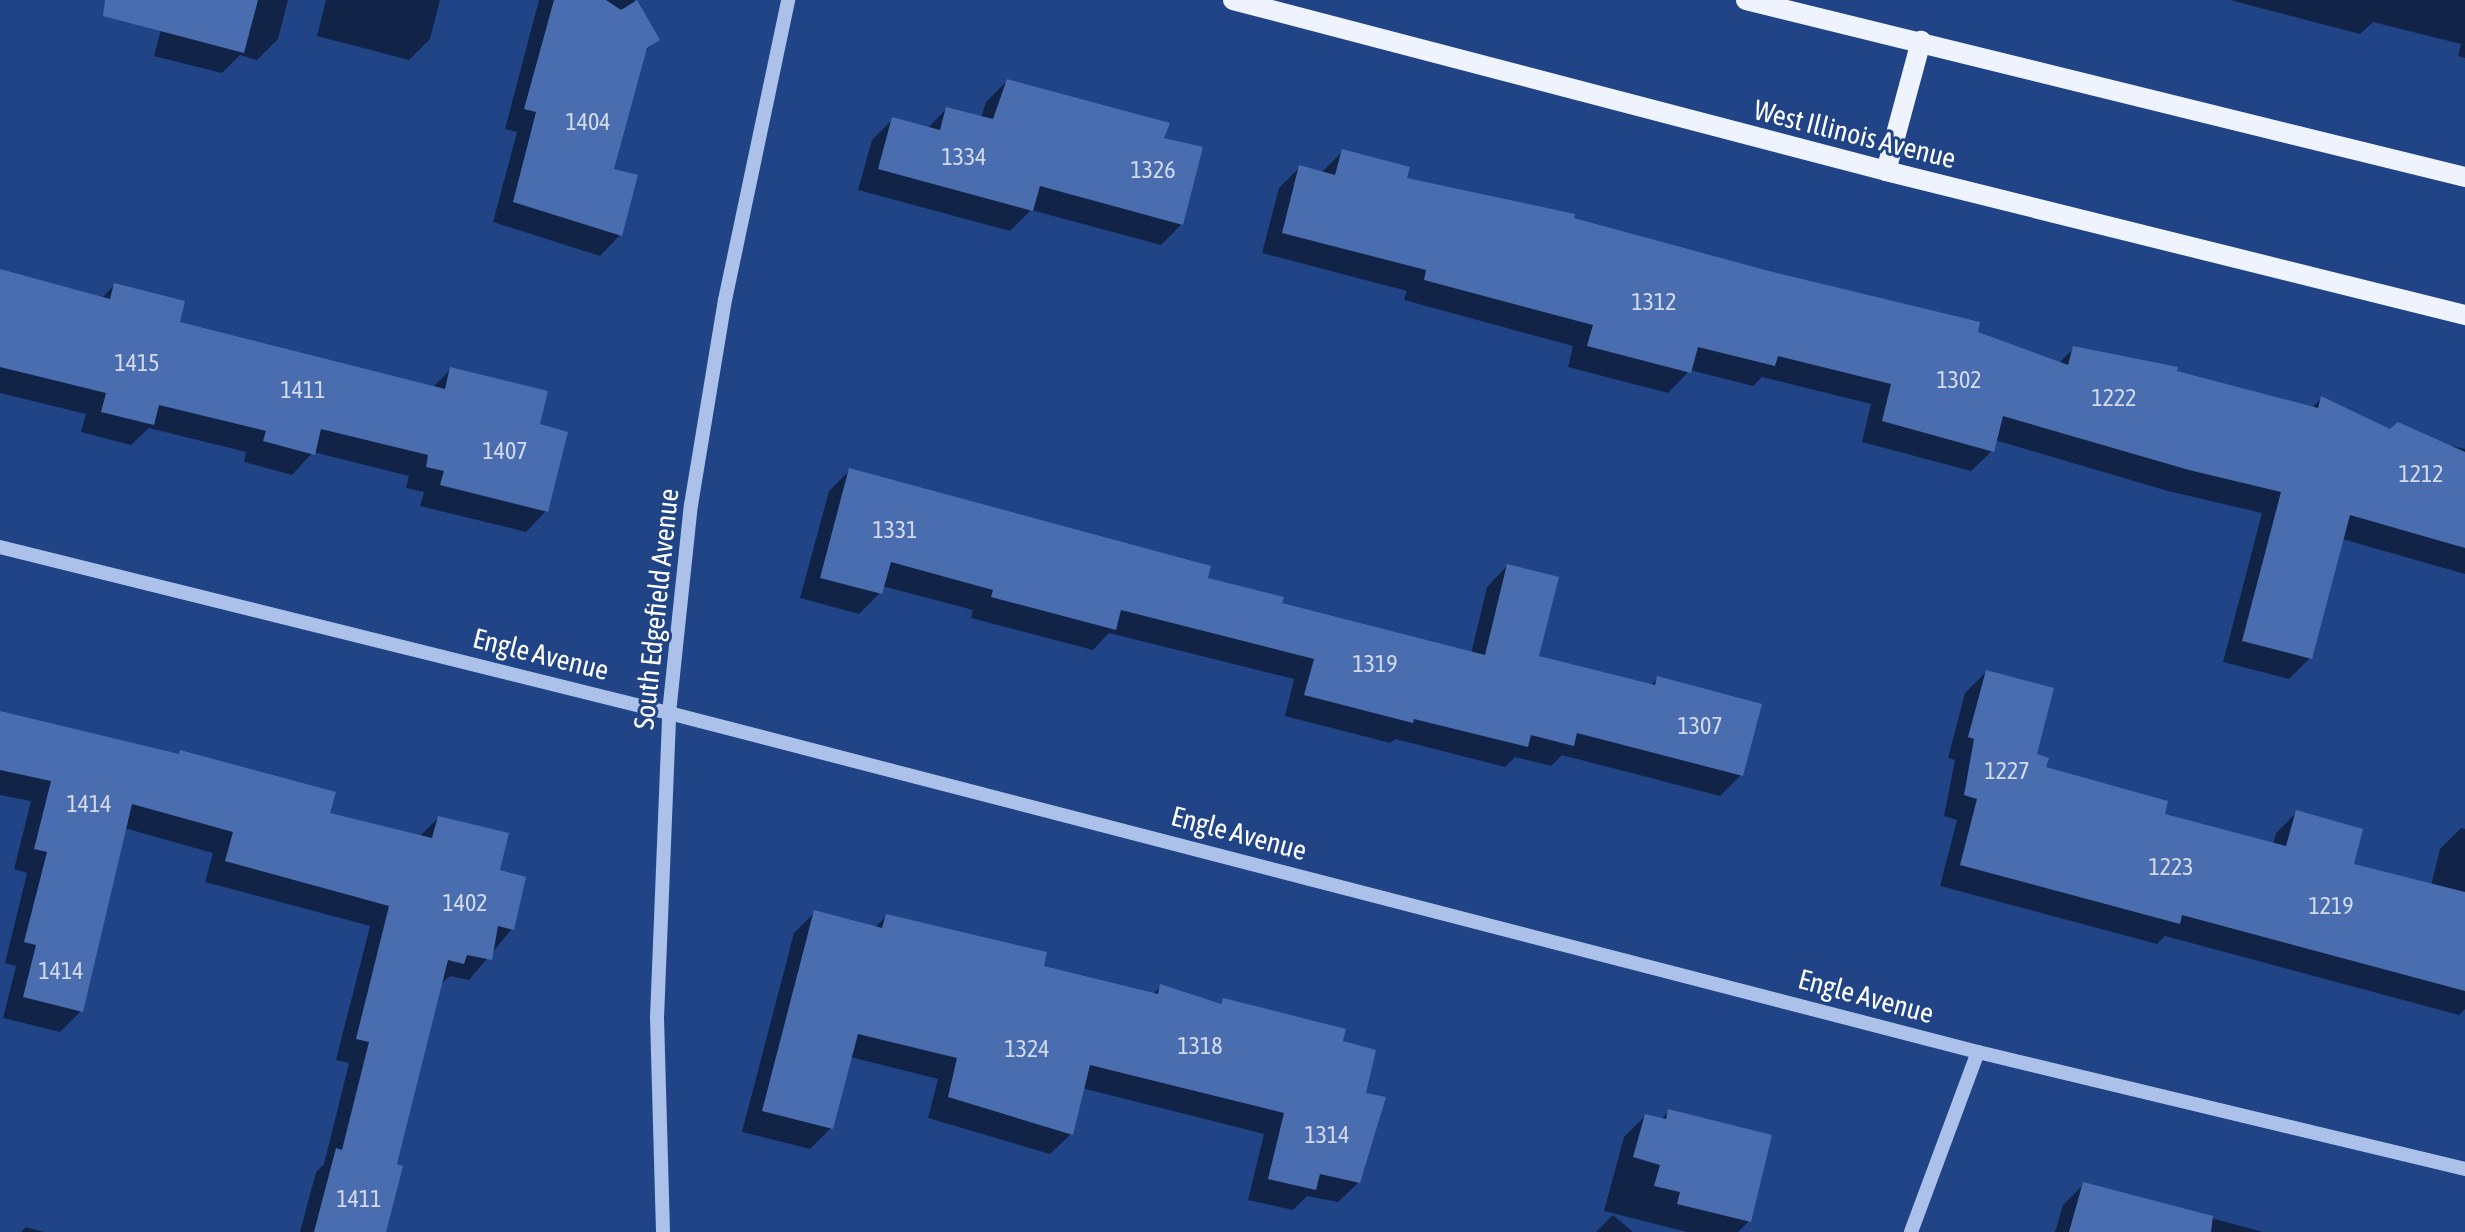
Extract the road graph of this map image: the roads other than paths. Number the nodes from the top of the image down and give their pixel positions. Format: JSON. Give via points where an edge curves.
{"nodes":[{"id":1,"x":788,"y":0,"type":"edge"},
{"id":2,"x":1233,"y":0,"type":"edge"},
{"id":3,"x":1746,"y":0,"type":"edge"},
{"id":4,"x":1921,"y":41,"type":"junction"},
{"id":5,"x":1886,"y":171,"type":"junction"},
{"id":6,"x":2465,"y":177,"type":"edge"},
{"id":7,"x":2465,"y":315,"type":"edge"},
{"id":8,"x":0,"y":547,"type":"edge"},
{"id":9,"x":669,"y":713,"type":"junction"},
{"id":10,"x":1978,"y":1052,"type":"junction"},
{"id":11,"x":2465,"y":1169,"type":"edge"},
{"id":12,"x":663,"y":1232,"type":"edge"},
{"id":13,"x":1911,"y":1232,"type":"edge"}],
"edges":[{"from":1,"to":9,"type":"street","name":"South Edgefield Avenue","via":[[725,300],[691,505]]},
{"from":2,"to":5,"type":"main road","name":"West Illinois Avenue"},
{"from":3,"to":4,"type":"main road"},
{"from":4,"to":5,"type":"main road"},
{"from":4,"to":6,"type":"main road"},
{"from":5,"to":7,"type":"main road","name":"West Illinois Avenue"},
{"from":8,"to":9,"type":"street","name":"Engle Avenue"},
{"from":9,"to":10,"type":"street","name":"Engle Avenue"},
{"from":9,"to":12,"type":"street","name":"South Edgefield Avenue","via":[[657,1018]]},
{"from":10,"to":11,"type":"street","name":"Engle Avenue"},
{"from":10,"to":13,"type":"street"}]}
